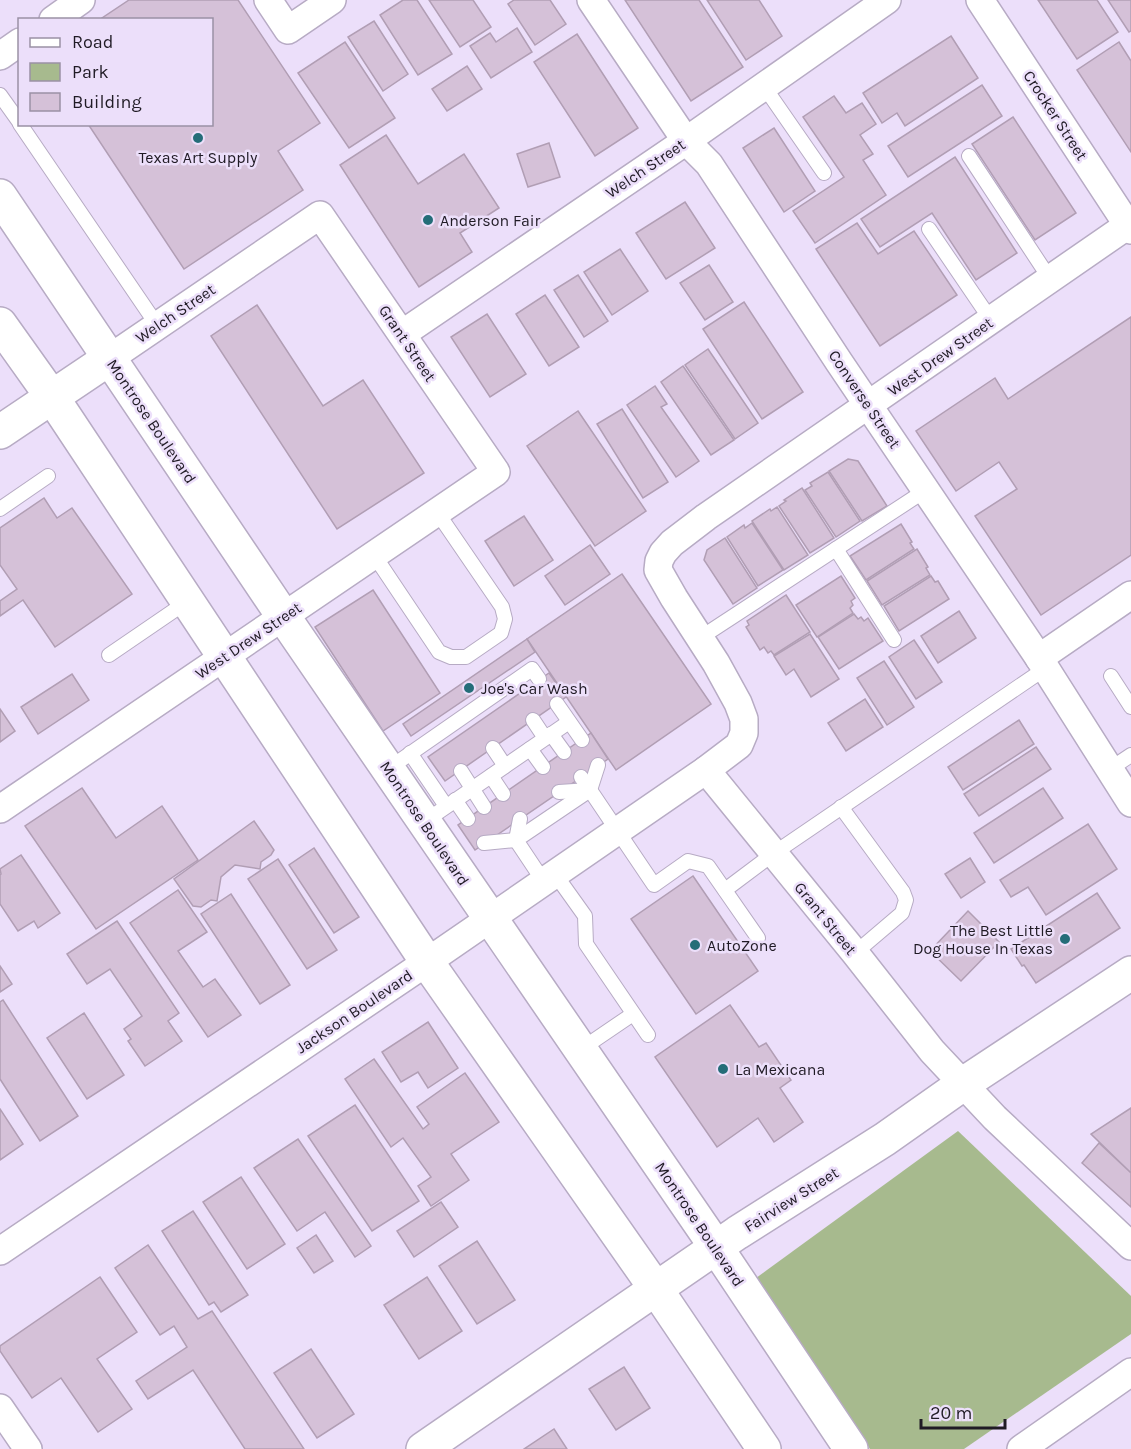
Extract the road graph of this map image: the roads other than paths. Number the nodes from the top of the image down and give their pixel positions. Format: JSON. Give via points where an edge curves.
{"nodes":[{"id":1,"x":81,"y":0,"type":"edge"},
{"id":2,"x":268,"y":0,"type":"edge"},
{"id":3,"x":332,"y":0,"type":"edge"},
{"id":4,"x":591,"y":0,"type":"edge"},
{"id":5,"x":887,"y":0,"type":"edge"},
{"id":6,"x":980,"y":0,"type":"edge"},
{"id":7,"x":56,"y":18,"type":"edge"},
{"id":8,"x":18,"y":43,"type":"edge"},
{"id":9,"x":0,"y":56,"type":"edge"},
{"id":10,"x":764,"y":85,"type":"junction"},
{"id":11,"x":0,"y":95,"type":"edge"},
{"id":12,"x":18,"y":121,"type":"edge"},
{"id":13,"x":21,"y":126,"type":"edge"},
{"id":14,"x":686,"y":141,"type":"junction"},
{"id":15,"x":969,"y":156,"type":"dead end"},
{"id":16,"x":824,"y":173,"type":"dead end"},
{"id":17,"x":0,"y":196,"type":"edge"},
{"id":18,"x":320,"y":215,"type":"joint"},
{"id":19,"x":1130,"y":226,"type":"edge"},
{"id":20,"x":929,"y":229,"type":"dead end"},
{"id":21,"x":1050,"y":279,"type":"junction"},
{"id":22,"x":991,"y":320,"type":"junction"},
{"id":23,"x":0,"y":324,"type":"edge"},
{"id":24,"x":158,"y":325,"type":"junction"},
{"id":25,"x":402,"y":334,"type":"junction"},
{"id":26,"x":110,"y":358,"type":"junction"},
{"id":27,"x":52,"y":397,"type":"junction"},
{"id":28,"x":868,"y":406,"type":"junction"},
{"id":29,"x":0,"y":432,"type":"edge"},
{"id":30,"x":496,"y":472,"type":"joint"},
{"id":31,"x":48,"y":476,"type":"dead end"},
{"id":32,"x":926,"y":490,"type":"junction"},
{"id":33,"x":0,"y":509,"type":"edge"},
{"id":34,"x":437,"y":512,"type":"junction"},
{"id":35,"x":836,"y":549,"type":"junction"},
{"id":36,"x":374,"y":555,"type":"junction"},
{"id":37,"x":1131,"y":595,"type":"edge"},
{"id":38,"x":188,"y":601,"type":"junction"},
{"id":39,"x":283,"y":616,"type":"junction"},
{"id":40,"x":700,"y":638,"type":"junction"},
{"id":41,"x":894,"y":640,"type":"dead end"},
{"id":42,"x":109,"y":655,"type":"dead end"},
{"id":43,"x":224,"y":656,"type":"junction"},
{"id":44,"x":1042,"y":663,"type":"junction"},
{"id":45,"x":1111,"y":676,"type":"dead end"},
{"id":46,"x":539,"y":679,"type":"dead end"},
{"id":47,"x":557,"y":704,"type":"dead end"},
{"id":48,"x":1131,"y":707,"type":"edge"},
{"id":49,"x":533,"y":720,"type":"dead end"},
{"id":50,"x":569,"y":722,"type":"junction"},
{"id":51,"x":548,"y":736,"type":"junction"},
{"id":52,"x":582,"y":740,"type":"dead end"},
{"id":53,"x":493,"y":748,"type":"dead end"},
{"id":54,"x":530,"y":749,"type":"junction"},
{"id":55,"x":564,"y":752,"type":"dead end"},
{"id":56,"x":399,"y":761,"type":"junction"},
{"id":57,"x":1120,"y":762,"type":"edge"},
{"id":58,"x":598,"y":765,"type":"dead end"},
{"id":59,"x":505,"y":766,"type":"junction"},
{"id":60,"x":543,"y":767,"type":"dead end"},
{"id":61,"x":706,"y":770,"type":"junction"},
{"id":62,"x":461,"y":771,"type":"dead end"},
{"id":63,"x":490,"y":776,"type":"junction"},
{"id":64,"x":581,"y":777,"type":"dead end"},
{"id":65,"x":472,"y":788,"type":"junction"},
{"id":66,"x":590,"y":790,"type":"junction"},
{"id":67,"x":559,"y":792,"type":"dead end"},
{"id":68,"x":503,"y":794,"type":"dead end"},
{"id":69,"x":1131,"y":803,"type":"edge"},
{"id":70,"x":484,"y":807,"type":"dead end"},
{"id":71,"x":841,"y":807,"type":"junction"},
{"id":72,"x":0,"y":808,"type":"edge"},
{"id":73,"x":442,"y":809,"type":"junction"},
{"id":74,"x":468,"y":819,"type":"dead end"},
{"id":75,"x":520,"y":819,"type":"dead end"},
{"id":76,"x":502,"y":831,"type":"dead end"},
{"id":77,"x":617,"y":831,"type":"junction"},
{"id":78,"x":516,"y":840,"type":"junction"},
{"id":79,"x":484,"y":843,"type":"dead end"},
{"id":80,"x":773,"y":854,"type":"junction"},
{"id":81,"x":549,"y":878,"type":"junction"},
{"id":82,"x":725,"y":890,"type":"junction"},
{"id":83,"x":490,"y":919,"type":"junction"},
{"id":84,"x":758,"y":938,"type":"dead end"},
{"id":85,"x":855,"y":953,"type":"junction"},
{"id":86,"x":427,"y":962,"type":"junction"},
{"id":87,"x":1131,"y":973,"type":"edge"},
{"id":88,"x":633,"y":1014,"type":"junction"},
{"id":89,"x":648,"y":1035,"type":"dead end"},
{"id":90,"x":580,"y":1050,"type":"junction"},
{"id":91,"x":963,"y":1084,"type":"junction"},
{"id":92,"x":1131,"y":1246,"type":"edge"},
{"id":93,"x":716,"y":1247,"type":"junction"},
{"id":94,"x":0,"y":1251,"type":"edge"},
{"id":95,"x":656,"y":1289,"type":"junction"},
{"id":96,"x":1131,"y":1372,"type":"edge"},
{"id":97,"x":0,"y":1408,"type":"edge"},
{"id":98,"x":28,"y":1449,"type":"edge"},
{"id":99,"x":423,"y":1449,"type":"edge"},
{"id":100,"x":764,"y":1449,"type":"edge"},
{"id":101,"x":851,"y":1449,"type":"edge"},
{"id":102,"x":1022,"y":1449,"type":"edge"}],
"edges":[{"from":1,"to":7,"type":"street"},
{"from":2,"to":3,"type":"street","via":[[288,30]]},
{"from":4,"to":14,"type":"street","name":"Converse Street"},
{"from":5,"to":10,"type":"street","name":"Welch Street"},
{"from":6,"to":19,"type":"street","name":"Crocker Street"},
{"from":8,"to":9,"type":"street"},
{"from":10,"to":14,"type":"street","name":"Welch Street"},
{"from":10,"to":16,"type":"lane"},
{"from":11,"to":12,"type":"lane"},
{"from":13,"to":24,"type":"lane"},
{"from":14,"to":25,"type":"street","name":"Welch Street"},
{"from":14,"to":28,"type":"street","name":"Converse Street","via":[[709,164]]},
{"from":15,"to":21,"type":"lane"},
{"from":17,"to":26,"type":"main road","name":"Montrose Boulevard"},
{"from":18,"to":24,"type":"street","name":"Welch Street"},
{"from":18,"to":25,"type":"street","name":"Grant Street"},
{"from":19,"to":21,"type":"street","name":"West Drew Street"},
{"from":20,"to":22,"type":"lane"},
{"from":21,"to":22,"type":"street","name":"West Drew Street"},
{"from":22,"to":28,"type":"street","name":"West Drew Street"},
{"from":23,"to":27,"type":"main road"},
{"from":24,"to":26,"type":"street","name":"Welch Street"},
{"from":25,"to":30,"type":"street","name":"Grant Street"},
{"from":26,"to":27,"type":"main road","name":"Welch Street"},
{"from":26,"to":39,"type":"main road","name":"Montrose Boulevard"},
{"from":27,"to":29,"type":"main road","name":"Welch Street"},
{"from":27,"to":38,"type":"main road"},
{"from":28,"to":32,"type":"street","name":"Converse Street"},
{"from":28,"to":40,"type":"street","name":"West Drew Street","via":[[706,517],[663,553],[658,570]]},
{"from":30,"to":34,"type":"street","name":"West Drew Street"},
{"from":31,"to":33,"type":"lane"},
{"from":32,"to":35,"type":"lane"},
{"from":32,"to":44,"type":"street","name":"Converse Street"},
{"from":34,"to":36,"type":"street","name":"West Drew Street"},
{"from":34,"to":36,"type":"lane","via":[[502,607],[505,619],[501,633],[466,657],[440,652]]},
{"from":35,"to":40,"type":"lane"},
{"from":35,"to":41,"type":"lane"},
{"from":36,"to":39,"type":"street","name":"West Drew Street"},
{"from":37,"to":44,"type":"street"},
{"from":38,"to":42,"type":"lane"},
{"from":38,"to":43,"type":"main road"},
{"from":39,"to":43,"type":"street","name":"West Drew Street"},
{"from":39,"to":56,"type":"main road","name":"Montrose Boulevard"},
{"from":40,"to":61,"type":"street","via":[[744,719],[739,745]]},
{"from":43,"to":72,"type":"street","name":"West Drew Street"},
{"from":43,"to":86,"type":"main road"},
{"from":44,"to":57,"type":"street","name":"Converse Street"},
{"from":44,"to":71,"type":"lane"},
{"from":45,"to":48,"type":"lane"},
{"from":46,"to":56,"type":"lane","via":[[532,669],[513,690],[440,741]]},
{"from":47,"to":50,"type":"lane"},
{"from":49,"to":51,"type":"lane"},
{"from":50,"to":51,"type":"lane"},
{"from":50,"to":52,"type":"lane"},
{"from":51,"to":54,"type":"lane"},
{"from":51,"to":55,"type":"lane"},
{"from":53,"to":59,"type":"lane"},
{"from":54,"to":59,"type":"lane"},
{"from":54,"to":60,"type":"lane"},
{"from":56,"to":73,"type":"main road","name":"Montrose Boulevard"},
{"from":57,"to":69,"type":"street","name":"Converse Street"},
{"from":58,"to":66,"type":"lane"},
{"from":59,"to":63,"type":"lane"},
{"from":61,"to":77,"type":"street","name":"Jackson Boulevard"},
{"from":61,"to":80,"type":"street","name":"Grant Street"},
{"from":62,"to":65,"type":"lane"},
{"from":63,"to":65,"type":"lane"},
{"from":63,"to":68,"type":"lane"},
{"from":64,"to":66,"type":"lane"},
{"from":65,"to":70,"type":"lane"},
{"from":65,"to":73,"type":"lane"},
{"from":66,"to":67,"type":"lane"},
{"from":66,"to":77,"type":"lane"},
{"from":66,"to":78,"type":"lane"},
{"from":71,"to":80,"type":"lane"},
{"from":71,"to":85,"type":"lane","via":[[906,900],[902,913]]},
{"from":73,"to":74,"type":"lane"},
{"from":73,"to":83,"type":"main road","name":"Montrose Boulevard"},
{"from":75,"to":78,"type":"lane"},
{"from":76,"to":78,"type":"lane"},
{"from":77,"to":81,"type":"street","name":"Jackson Boulevard"},
{"from":77,"to":82,"type":"lane","via":[[654,885],[688,861],[708,866]]},
{"from":78,"to":79,"type":"lane"},
{"from":78,"to":81,"type":"lane"},
{"from":80,"to":82,"type":"lane"},
{"from":80,"to":85,"type":"street","name":"Grant Street"},
{"from":81,"to":83,"type":"street","name":"Jackson Boulevard"},
{"from":81,"to":88,"type":"lane","via":[[585,916],[586,944]]},
{"from":82,"to":84,"type":"lane"},
{"from":83,"to":86,"type":"street","name":"Jackson Boulevard"},
{"from":83,"to":90,"type":"main road","name":"Montrose Boulevard"},
{"from":85,"to":91,"type":"street","name":"Grant Street"},
{"from":86,"to":94,"type":"street","name":"Jackson Boulevard"},
{"from":86,"to":95,"type":"main road"},
{"from":87,"to":91,"type":"main road","name":"Fairview Street"},
{"from":88,"to":89,"type":"lane"},
{"from":88,"to":90,"type":"lane"},
{"from":90,"to":93,"type":"main road","name":"Montrose Boulevard"},
{"from":91,"to":92,"type":"street","name":"Grant Street"},
{"from":91,"to":93,"type":"main road","name":"Fairview Street"},
{"from":93,"to":95,"type":"main road","name":"Fairview Street"},
{"from":93,"to":101,"type":"main road","name":"Montrose Boulevard"},
{"from":95,"to":99,"type":"main road","name":"Fairview Street"},
{"from":95,"to":100,"type":"main road"},
{"from":96,"to":102,"type":"street"},
{"from":97,"to":98,"type":"street"}]}
